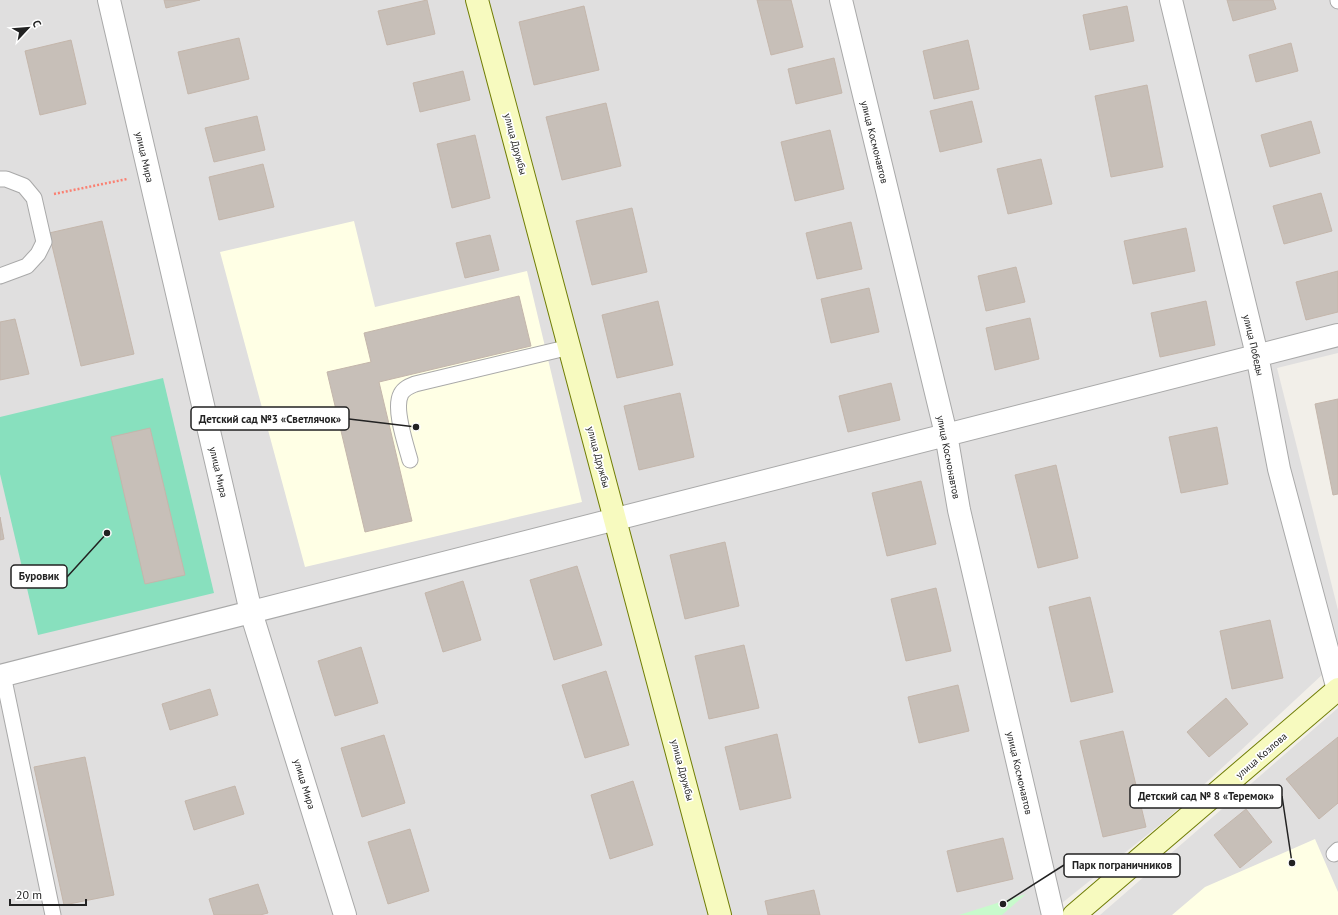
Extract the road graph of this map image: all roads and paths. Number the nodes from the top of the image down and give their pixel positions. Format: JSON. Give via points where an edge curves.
{"nodes":[{"id":1,"x":109,"y":0,"type":"edge"},
{"id":2,"x":477,"y":0,"type":"edge"},
{"id":3,"x":841,"y":0,"type":"edge"},
{"id":4,"x":1171,"y":0,"type":"edge"},
{"id":5,"x":150,"y":175,"type":"junction"},
{"id":6,"x":0,"y":179,"type":"edge"},
{"id":7,"x":34,"y":198,"type":"junction"},
{"id":8,"x":0,"y":276,"type":"edge"},
{"id":9,"x":1338,"y":335,"type":"edge"},
{"id":10,"x":570,"y":347,"type":"junction"},
{"id":11,"x":1257,"y":355,"type":"junction"},
{"id":12,"x":946,"y":434,"type":"junction"},
{"id":13,"x":410,"y":460,"type":"dead end"},
{"id":14,"x":615,"y":519,"type":"junction"},
{"id":15,"x":251,"y":612,"type":"junction"},
{"id":16,"x":1,"y":675,"type":"edge"},
{"id":17,"x":1338,"y":689,"type":"edge"},
{"id":18,"x":53,"y":915,"type":"edge"},
{"id":19,"x":345,"y":915,"type":"edge"},
{"id":20,"x":720,"y":915,"type":"edge"},
{"id":21,"x":1052,"y":915,"type":"edge"},
{"id":22,"x":1074,"y":915,"type":"edge"}],
"edges":[{"from":1,"to":5,"type":"street","name":"улица Мира"},
{"from":2,"to":10,"type":"street","name":"улица Дружбы"},
{"from":3,"to":12,"type":"street","name":"улица Космонавтов"},
{"from":4,"to":11,"type":"street","name":"улица Победы"},
{"from":5,"to":7,"type":"path"},
{"from":5,"to":15,"type":"street","name":"улица Мира"},
{"from":6,"to":7,"type":"lane","via":[[6,178],[24,186]]},
{"from":7,"to":8,"type":"lane","via":[[44,242],[38,254],[27,266]]},
{"from":9,"to":11,"type":"street"},
{"from":10,"to":13,"type":"lane","via":[[406,388],[400,395],[397,406]]},
{"from":10,"to":14,"type":"street","name":"улица Дружбы"},
{"from":11,"to":12,"type":"street"},
{"from":11,"to":17,"type":"street","name":"улица Победы","via":[[1279,469]]},
{"from":12,"to":14,"type":"street"},
{"from":12,"to":21,"type":"street","name":"улица Космонавтов","via":[[959,510]]},
{"from":14,"to":15,"type":"street"},
{"from":14,"to":20,"type":"street","name":"улица Дружбы"},
{"from":15,"to":16,"type":"street"},
{"from":15,"to":19,"type":"street","name":"улица Мира"},
{"from":16,"to":18,"type":"lane"},
{"from":17,"to":22,"type":"street","name":"улица Козлова"}]}
